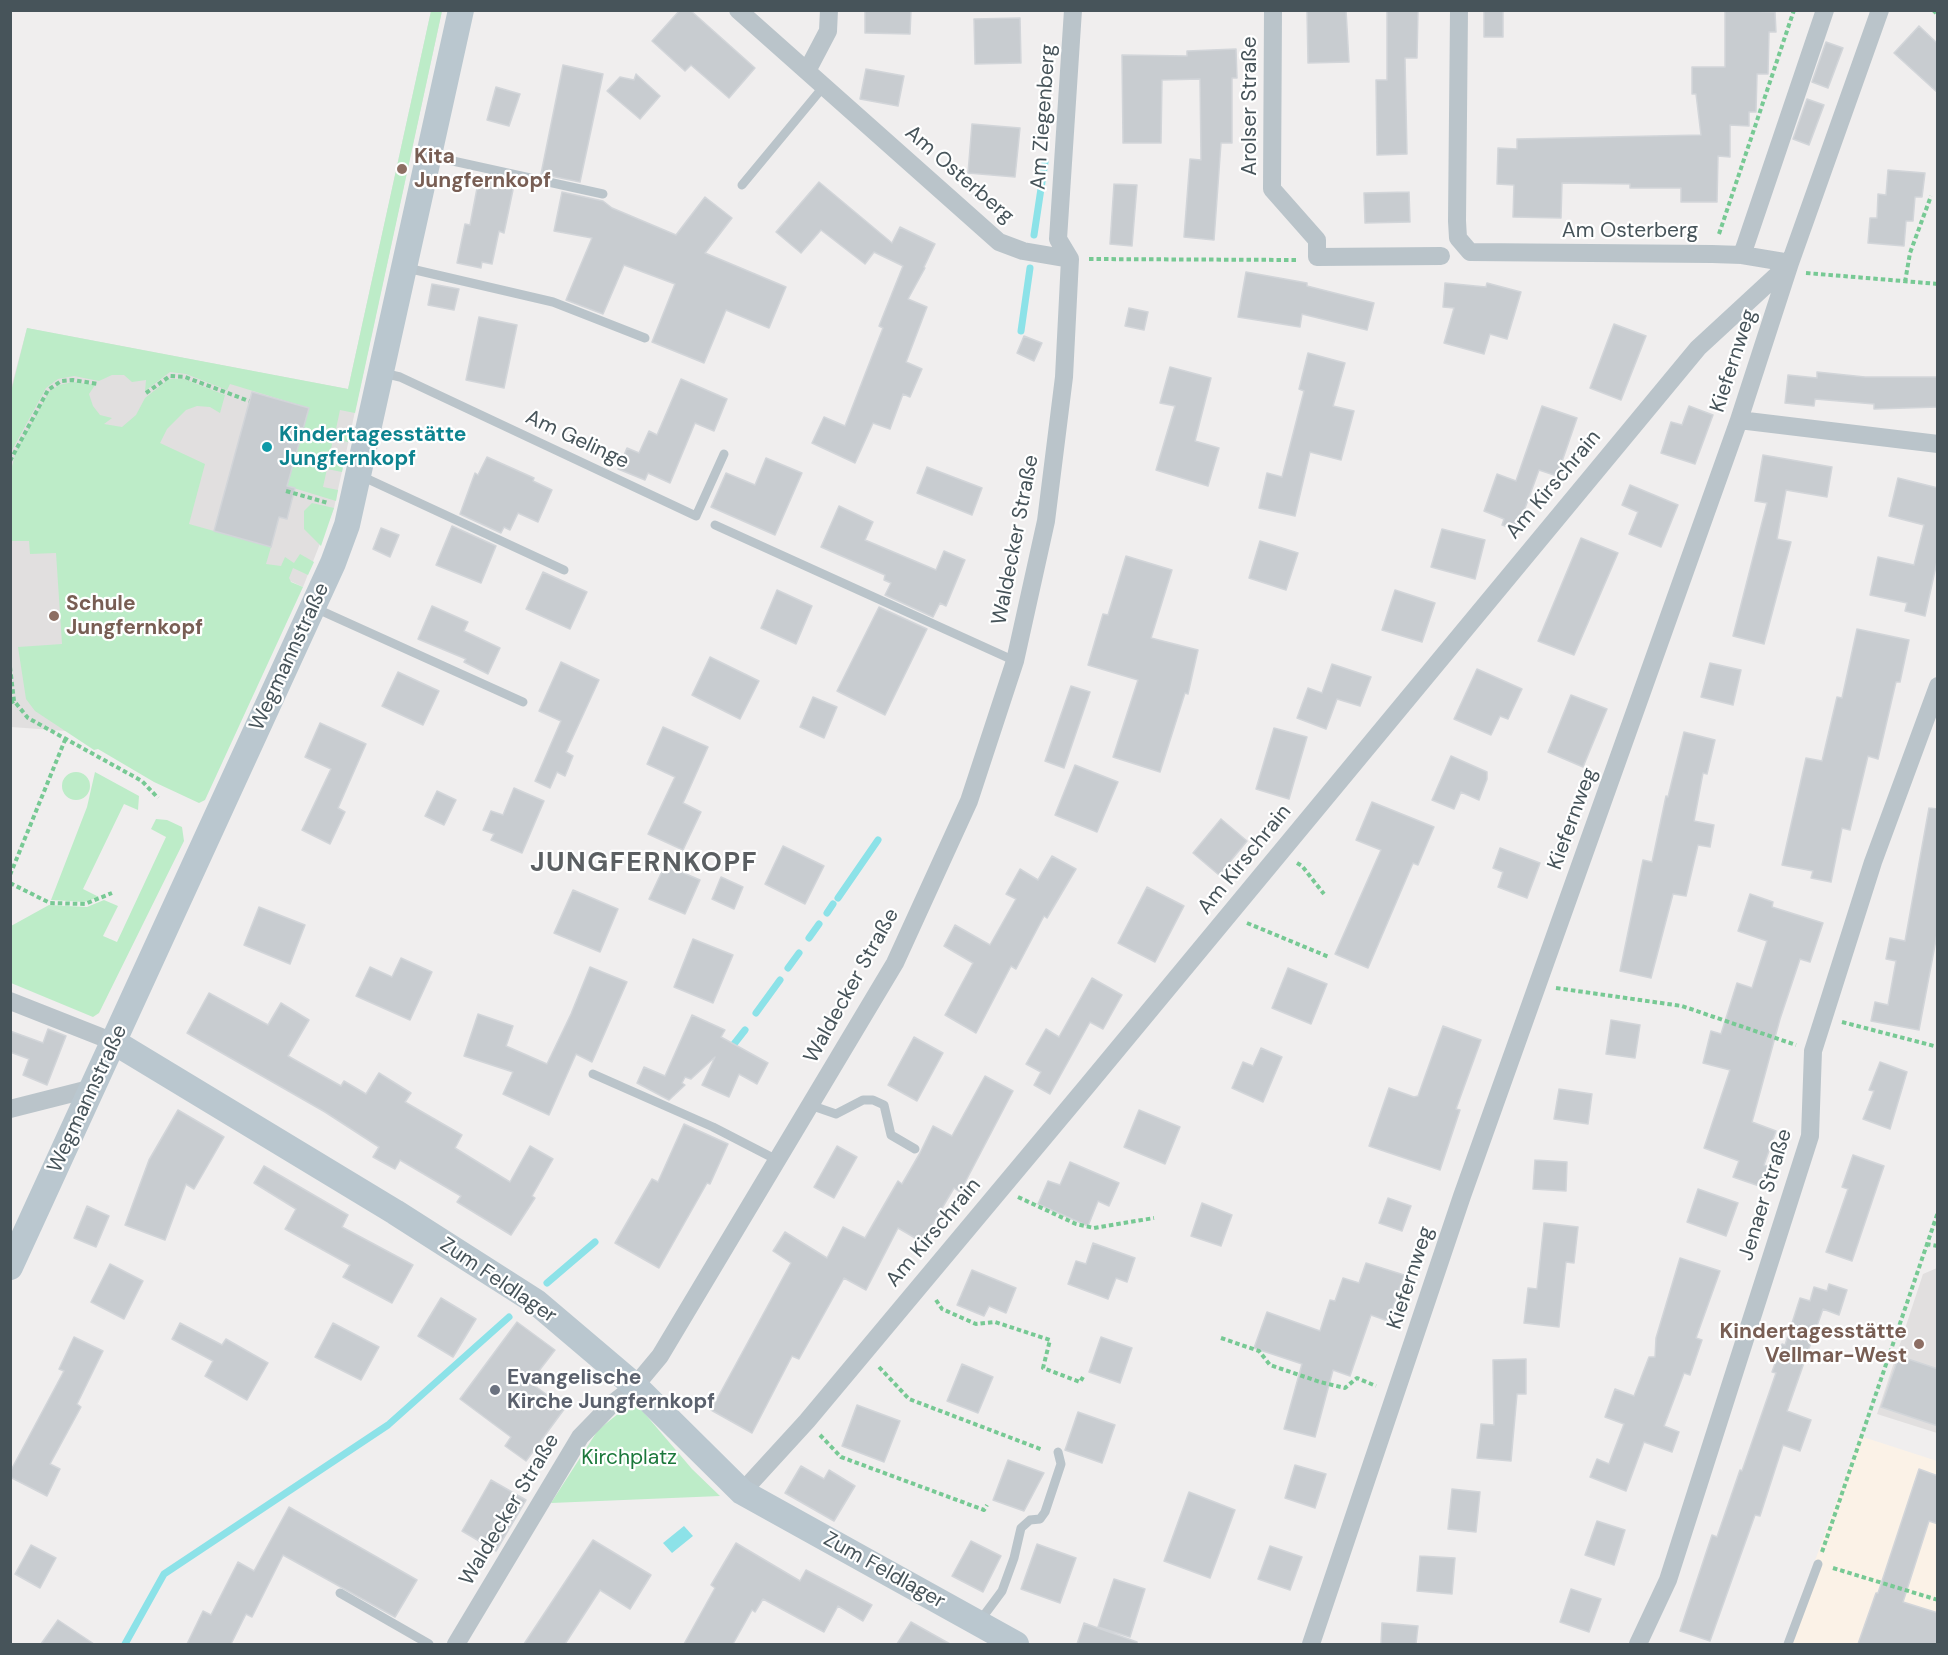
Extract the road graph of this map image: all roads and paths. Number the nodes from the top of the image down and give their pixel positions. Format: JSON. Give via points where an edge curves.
{"nodes":[{"id":1,"x":461,"y":10,"type":"edge"},
{"id":2,"x":738,"y":10,"type":"edge"},
{"id":3,"x":829,"y":10,"type":"edge"},
{"id":4,"x":1073,"y":10,"type":"edge"},
{"id":5,"x":1273,"y":10,"type":"edge"},
{"id":6,"x":1459,"y":10,"type":"edge"},
{"id":7,"x":1794,"y":10,"type":"edge"},
{"id":8,"x":1825,"y":10,"type":"edge"},
{"id":9,"x":1880,"y":10,"type":"edge"},
{"id":10,"x":1933,"y":10,"type":"edge"},
{"id":11,"x":1938,"y":15,"type":"edge"},
{"id":12,"x":807,"y":71,"type":"junction"},
{"id":13,"x":824,"y":86,"type":"junction"},
{"id":14,"x":429,"y":156,"type":"junction"},
{"id":15,"x":742,"y":184,"type":"dead end"},
{"id":16,"x":603,"y":194,"type":"dead end"},
{"id":17,"x":1931,"y":196,"type":"dead end"},
{"id":18,"x":1712,"y":254,"type":"junction"},
{"id":19,"x":1742,"y":255,"type":"junction"},
{"id":20,"x":1441,"y":256,"type":"dead end"},
{"id":21,"x":1070,"y":259,"type":"junction"},
{"id":22,"x":1311,"y":259,"type":"junction"},
{"id":23,"x":1790,"y":263,"type":"junction"},
{"id":24,"x":404,"y":267,"type":"junction"},
{"id":25,"x":1905,"y":282,"type":"junction"},
{"id":26,"x":1938,"y":285,"type":"edge"},
{"id":27,"x":645,"y":338,"type":"dead end"},
{"id":28,"x":381,"y":372,"type":"junction"},
{"id":29,"x":98,"y":384,"type":"dead end"},
{"id":30,"x":146,"y":393,"type":"dead end"},
{"id":31,"x":249,"y":401,"type":"dead end"},
{"id":32,"x":1739,"y":420,"type":"junction"},
{"id":33,"x":1938,"y":444,"type":"edge"},
{"id":34,"x":724,"y":454,"type":"dead end"},
{"id":35,"x":10,"y":461,"type":"edge"},
{"id":36,"x":358,"y":475,"type":"junction"},
{"id":37,"x":286,"y":491,"type":"dead end"},
{"id":38,"x":324,"y":502,"type":"dead end"},
{"id":39,"x":715,"y":525,"type":"dead end"},
{"id":40,"x":564,"y":570,"type":"dead end"},
{"id":41,"x":313,"y":607,"type":"junction"},
{"id":42,"x":1015,"y":661,"type":"junction"},
{"id":43,"x":10,"y":667,"type":"edge"},
{"id":44,"x":1938,"y":686,"type":"edge"},
{"id":45,"x":12,"y":702,"type":"edge"},
{"id":46,"x":523,"y":702,"type":"dead end"},
{"id":47,"x":65,"y":740,"type":"junction"},
{"id":48,"x":158,"y":798,"type":"dead end"},
{"id":49,"x":1278,"y":854,"type":"junction"},
{"id":50,"x":10,"y":875,"type":"edge"},
{"id":51,"x":10,"y":883,"type":"edge"},
{"id":52,"x":112,"y":893,"type":"dead end"},
{"id":53,"x":1324,"y":894,"type":"dead end"},
{"id":54,"x":1229,"y":916,"type":"junction"},
{"id":55,"x":1329,"y":957,"type":"dead end"},
{"id":56,"x":1538,"y":986,"type":"junction"},
{"id":57,"x":10,"y":1001,"type":"edge"},
{"id":58,"x":1824,"y":1017,"type":"junction"},
{"id":59,"x":114,"y":1042,"type":"junction"},
{"id":60,"x":1938,"y":1047,"type":"edge"},
{"id":61,"x":1813,"y":1051,"type":"junction"},
{"id":62,"x":593,"y":1074,"type":"dead end"},
{"id":63,"x":93,"y":1088,"type":"junction"},
{"id":64,"x":810,"y":1105,"type":"junction"},
{"id":65,"x":10,"y":1109,"type":"edge"},
{"id":66,"x":915,"y":1149,"type":"dead end"},
{"id":67,"x":777,"y":1160,"type":"junction"},
{"id":68,"x":999,"y":1188,"type":"junction"},
{"id":69,"x":1938,"y":1212,"type":"edge"},
{"id":70,"x":1154,"y":1218,"type":"dead end"},
{"id":71,"x":1926,"y":1244,"type":"junction"},
{"id":72,"x":1938,"y":1246,"type":"edge"},
{"id":73,"x":10,"y":1267,"type":"edge"},
{"id":74,"x":923,"y":1280,"type":"junction"},
{"id":75,"x":1221,"y":1338,"type":"dead end"},
{"id":76,"x":865,"y":1350,"type":"junction"},
{"id":77,"x":1083,"y":1377,"type":"dead end"},
{"id":78,"x":634,"y":1386,"type":"junction"},
{"id":79,"x":1396,"y":1394,"type":"junction"},
{"id":80,"x":807,"y":1421,"type":"junction"},
{"id":81,"x":1058,"y":1452,"type":"joint"},
{"id":82,"x":742,"y":1492,"type":"junction"},
{"id":83,"x":987,"y":1505,"type":"dead end"},
{"id":84,"x":1818,"y":1564,"type":"junction"},
{"id":85,"x":340,"y":1593,"type":"dead end"},
{"id":86,"x":1938,"y":1600,"type":"edge"},
{"id":87,"x":978,"y":1623,"type":"junction"},
{"id":88,"x":429,"y":1644,"type":"edge"},
{"id":89,"x":456,"y":1644,"type":"edge"},
{"id":90,"x":1016,"y":1644,"type":"edge"},
{"id":91,"x":1311,"y":1644,"type":"edge"},
{"id":92,"x":1638,"y":1644,"type":"edge"},
{"id":93,"x":1788,"y":1644,"type":"edge"}],
"edges":[{"from":1,"to":14,"type":"street","name":"Wegmannstraße"},
{"from":2,"to":12,"type":"street","name":"Am Osterberg"},
{"from":3,"to":12,"type":"street","via":[[828,31]]},
{"from":4,"to":21,"type":"street","name":"Am Ziegenberg","via":[[1058,239]]},
{"from":5,"to":22,"type":"street","name":"Arolser Straße","via":[[1272,189],[1317,240]]},
{"from":6,"to":18,"type":"street","name":"Am Osterberg","via":[[1457,221],[1458,238],[1470,252]]},
{"from":7,"to":18,"type":"path"},
{"from":8,"to":19,"type":"street"},
{"from":9,"to":23,"type":"street","name":"Kiefernweg"},
{"from":10,"to":11,"type":"path"},
{"from":12,"to":13,"type":"street","name":"Am Osterberg"},
{"from":13,"to":15,"type":"lane"},
{"from":13,"to":21,"type":"street","name":"Am Osterberg","via":[[999,242],[1023,251]]},
{"from":14,"to":16,"type":"lane"},
{"from":14,"to":24,"type":"street","name":"Wegmannstraße"},
{"from":17,"to":25,"type":"path","via":[[1910,253]]},
{"from":18,"to":19,"type":"street","name":"Am Osterberg"},
{"from":19,"to":23,"type":"street","name":"Am Osterberg"},
{"from":20,"to":22,"type":"street"},
{"from":21,"to":22,"type":"path"},
{"from":21,"to":42,"type":"street","name":"Waldecker Straße","via":[[1057,444],[1046,521]]},
{"from":23,"to":25,"type":"path","via":[[1810,275]]},
{"from":23,"to":32,"type":"street","name":"Kiefernweg"},
{"from":23,"to":49,"type":"street","name":"Am Kirschrain","via":[[1698,348]]},
{"from":24,"to":27,"type":"lane","via":[[540,299]]},
{"from":24,"to":28,"type":"street","name":"Wegmannstraße"},
{"from":25,"to":26,"type":"path"},
{"from":28,"to":34,"type":"lane","name":"Am Gelinge","via":[[400,377],[696,516]]},
{"from":28,"to":36,"type":"street","name":"Wegmannstraße"},
{"from":29,"to":35,"type":"path","via":[[61,381],[48,390]]},
{"from":30,"to":31,"type":"path","via":[[170,376],[185,377]]},
{"from":32,"to":33,"type":"street"},
{"from":32,"to":56,"type":"street","name":"Kiefernweg"},
{"from":36,"to":40,"type":"lane"},
{"from":36,"to":41,"type":"street","name":"Wegmannstraße","via":[[347,525]]},
{"from":37,"to":38,"type":"path"},
{"from":39,"to":42,"type":"lane"},
{"from":41,"to":46,"type":"lane"},
{"from":41,"to":59,"type":"street","name":"Wegmannstraße"},
{"from":42,"to":64,"type":"street","name":"Waldecker Straße","via":[[969,801],[895,963]]},
{"from":43,"to":45,"type":"path"},
{"from":44,"to":58,"type":"street","name":"Jenaer Straße","via":[[1873,862]]},
{"from":45,"to":47,"type":"path","via":[[28,718]]},
{"from":47,"to":48,"type":"path","via":[[142,781]]},
{"from":47,"to":50,"type":"path"},
{"from":49,"to":53,"type":"path","via":[[1302,866]]},
{"from":49,"to":54,"type":"street","name":"Am Kirschrain"},
{"from":51,"to":52,"type":"path","via":[[50,903],[85,904]]},
{"from":54,"to":55,"type":"path"},
{"from":54,"to":68,"type":"street","name":"Am Kirschrain"},
{"from":56,"to":61,"type":"path","via":[[1682,1006]]},
{"from":56,"to":79,"type":"street","name":"Kiefernweg"},
{"from":57,"to":59,"type":"street","name":"Zum Feldlager"},
{"from":58,"to":60,"type":"path"},
{"from":58,"to":61,"type":"street","name":"Jenaer Straße"},
{"from":59,"to":63,"type":"street","name":"Wegmannstraße"},
{"from":59,"to":78,"type":"street","name":"Zum Feldlager","via":[[536,1302]]},
{"from":61,"to":92,"type":"street","name":"Jenaer Straße","via":[[1810,1136],[1668,1580]]},
{"from":62,"to":67,"type":"lane"},
{"from":63,"to":65,"type":"street"},
{"from":63,"to":73,"type":"street","name":"Wegmannstraße"},
{"from":64,"to":66,"type":"lane","via":[[836,1114],[863,1100],[873,1100],[884,1105],[891,1135]]},
{"from":64,"to":67,"type":"street","name":"Waldecker Straße"},
{"from":67,"to":78,"type":"street","name":"Waldecker Straße","via":[[660,1356]]},
{"from":68,"to":70,"type":"path","via":[[1076,1224],[1094,1228]]},
{"from":68,"to":74,"type":"street","name":"Am Kirschrain"},
{"from":69,"to":71,"type":"path"},
{"from":71,"to":72,"type":"path"},
{"from":71,"to":84,"type":"path"},
{"from":74,"to":76,"type":"street","name":"Am Kirschrain"},
{"from":74,"to":77,"type":"path","via":[[942,1309],[976,1324],[995,1322],[1050,1340],[1043,1368],[1080,1383]]},
{"from":75,"to":79,"type":"path","via":[[1259,1351],[1270,1365],[1320,1382],[1345,1388],[1357,1378]]},
{"from":76,"to":80,"type":"street","name":"Am Kirschrain"},
{"from":76,"to":81,"type":"path","via":[[909,1399],[1033,1448]]},
{"from":78,"to":82,"type":"street","name":"Zum Feldlager"},
{"from":78,"to":89,"type":"street","name":"Waldecker Straße","via":[[580,1437]]},
{"from":79,"to":91,"type":"street","name":"Kiefernweg"},
{"from":80,"to":82,"type":"street","name":"Am Kirschrain"},
{"from":80,"to":83,"type":"path","via":[[841,1457],[984,1510]]},
{"from":81,"to":87,"type":"lane","via":[[1062,1464],[1045,1512],[1040,1519],[1030,1520],[1021,1528],[1002,1592]]},
{"from":82,"to":87,"type":"street","name":"Zum Feldlager"},
{"from":84,"to":86,"type":"path"},
{"from":84,"to":93,"type":"lane"},
{"from":85,"to":88,"type":"lane"},
{"from":87,"to":90,"type":"street","name":"Zum Feldlager"}]}
